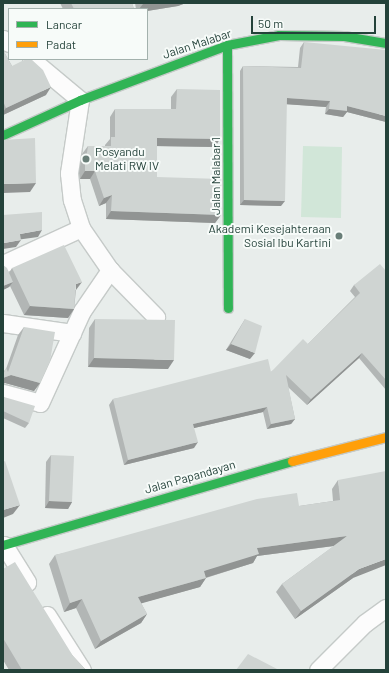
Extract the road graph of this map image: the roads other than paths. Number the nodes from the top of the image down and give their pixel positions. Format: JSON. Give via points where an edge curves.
{"nodes":[{"id":1,"x":386,"y":43,"type":"edge"},
{"id":2,"x":227,"y":45,"type":"junction"},
{"id":3,"x":32,"y":60,"type":"edge"},
{"id":4,"x":80,"y":100,"type":"junction"},
{"id":5,"x":3,"y":135,"type":"edge"},
{"id":6,"x":81,"y":228,"type":"junction"},
{"id":7,"x":3,"y":264,"type":"edge"},
{"id":8,"x":110,"y":270,"type":"junction"},
{"id":9,"x":228,"y":308,"type":"dead end"},
{"id":10,"x":156,"y":317,"type":"dead end"},
{"id":11,"x":3,"y":323,"type":"edge"},
{"id":12,"x":72,"y":333,"type":"junction"},
{"id":13,"x":3,"y":393,"type":"edge"},
{"id":14,"x":386,"y":437,"type":"edge"},
{"id":15,"x":4,"y":545,"type":"edge"},
{"id":16,"x":386,"y":608,"type":"edge"},
{"id":17,"x":82,"y":670,"type":"edge"},
{"id":18,"x":318,"y":670,"type":"edge"}],
"edges":[{"from":1,"to":2,"type":"street","name":"Jalan Malabar","via":[[344,36],[279,35]]},
{"from":2,"to":4,"type":"street","name":"Jalan Malabar"},
{"from":2,"to":9,"type":"street","name":"Jalan Malabar 1"},
{"from":3,"to":4,"type":"street"},
{"from":4,"to":5,"type":"street","name":"Jalan Malabar"},
{"from":4,"to":6,"type":"street","via":[[69,173],[72,200]]},
{"from":6,"to":7,"type":"street"},
{"from":6,"to":8,"type":"street"},
{"from":8,"to":10,"type":"street"},
{"from":8,"to":12,"type":"street"},
{"from":11,"to":12,"type":"street"},
{"from":12,"to":13,"type":"street","via":[[40,403]]},
{"from":14,"to":15,"type":"street","name":"Jalan Papandayan","via":[[232,477]]},
{"from":15,"to":17,"type":"street"},
{"from":16,"to":18,"type":"street","via":[[365,623]]}]}
